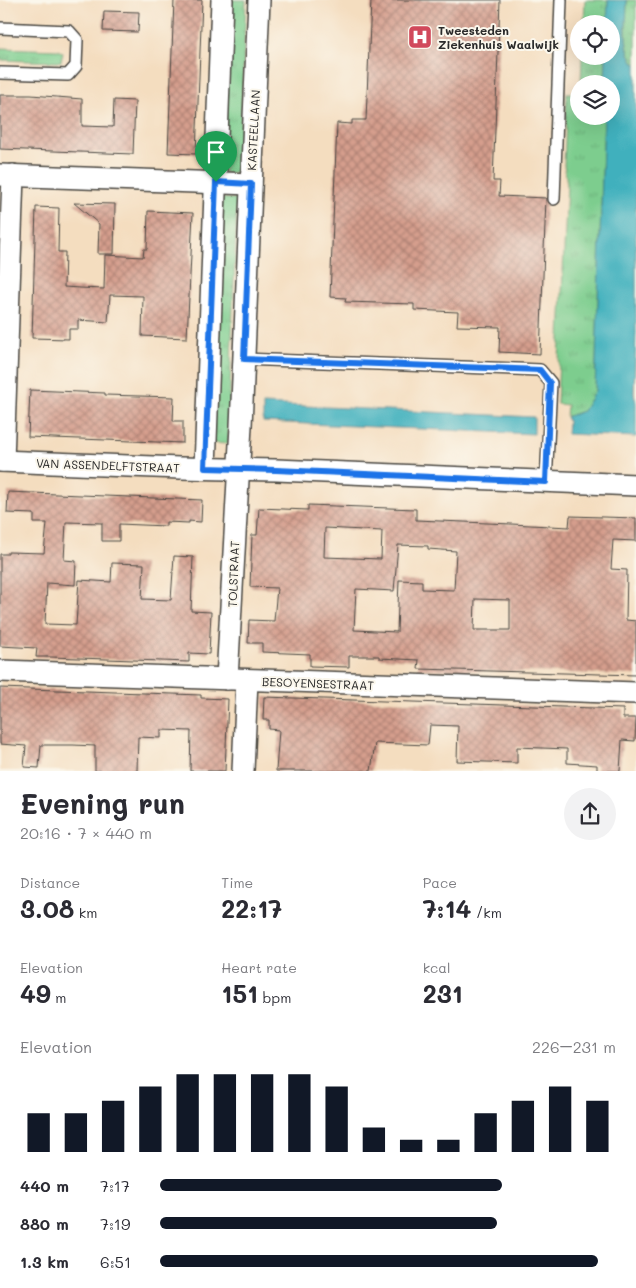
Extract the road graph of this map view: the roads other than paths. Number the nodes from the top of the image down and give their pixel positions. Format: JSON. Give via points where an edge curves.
{"nodes":[{"id":1,"x":222,"y":0,"type":"edge"},
{"id":2,"x":259,"y":0,"type":"edge"},
{"id":3,"x":561,"y":0,"type":"edge"},
{"id":4,"x":0,"y":28,"type":"edge"},
{"id":5,"x":0,"y":73,"type":"edge"},
{"id":6,"x":7,"y":175,"type":"edge"},
{"id":7,"x":216,"y":182,"type":"junction"},
{"id":8,"x":251,"y":184,"type":"junction"},
{"id":9,"x":554,"y":199,"type":"dead end"},
{"id":10,"x":244,"y":359,"type":"junction"},
{"id":11,"x":1,"y":461,"type":"edge"},
{"id":12,"x":205,"y":468,"type":"junction"},
{"id":13,"x":238,"y":469,"type":"junction"},
{"id":14,"x":546,"y":482,"type":"junction"},
{"id":15,"x":636,"y":485,"type":"edge"},
{"id":16,"x":0,"y":671,"type":"edge"},
{"id":17,"x":237,"y":680,"type":"junction"},
{"id":18,"x":636,"y":693,"type":"edge"},
{"id":19,"x":243,"y":770,"type":"edge"}],
"edges":[{"from":1,"to":7,"type":"street"},
{"from":2,"to":8,"type":"street","name":"KASTEELLAAN"},
{"from":3,"to":9,"type":"lane"},
{"from":4,"to":5,"type":"lane","via":[[69,31],[77,40],[76,66],[68,75]]},
{"from":6,"to":7,"type":"street"},
{"from":6,"to":11,"type":"street"},
{"from":7,"to":8,"type":"street"},
{"from":7,"to":12,"type":"street"},
{"from":8,"to":10,"type":"street","name":"KASTEELLAAN"},
{"from":10,"to":13,"type":"street","name":"KASTEELLAAN"},
{"from":10,"to":14,"type":"lane","via":[[540,370],[550,383]]},
{"from":11,"to":12,"type":"street","name":"VAN ASSENDELFTSTRAAT"},
{"from":12,"to":13,"type":"street","name":"VAN ASSENDELFTSTRAAT"},
{"from":13,"to":14,"type":"street","name":"VAN ASSENDELFTSTRAAT"},
{"from":13,"to":17,"type":"street","name":"TOLSTRAAT"},
{"from":14,"to":15,"type":"street","name":"VAN ASSENDELFTSTRAAT"},
{"from":16,"to":17,"type":"street","name":"BESOYENSESTRAAT"},
{"from":17,"to":18,"type":"street","name":"BESOYENSESTRAAT"},
{"from":17,"to":19,"type":"street","name":"TOLSTRAAT"}]}
